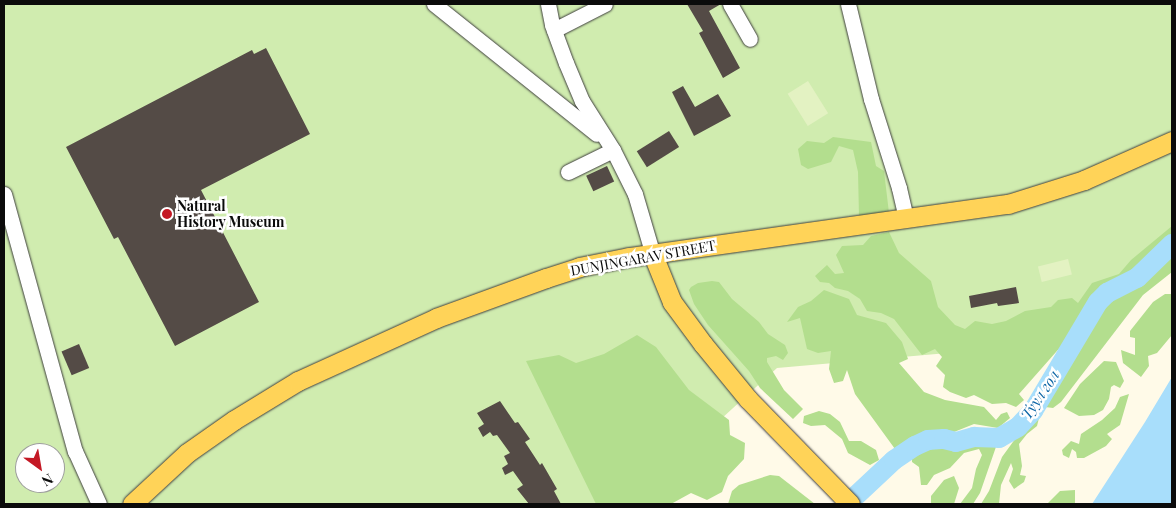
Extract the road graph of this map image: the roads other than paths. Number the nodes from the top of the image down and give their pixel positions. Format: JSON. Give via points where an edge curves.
{"nodes":[{"id":1,"x":434,"y":4,"type":"edge"},
{"id":2,"x":548,"y":4,"type":"edge"},
{"id":3,"x":605,"y":4,"type":"edge"},
{"id":4,"x":730,"y":4,"type":"edge"},
{"id":5,"x":848,"y":4,"type":"edge"},
{"id":6,"x":554,"y":30,"type":"junction"},
{"id":7,"x":750,"y":39,"type":"dead end"},
{"id":8,"x":1172,"y":141,"type":"edge"},
{"id":9,"x":610,"y":146,"type":"junction"},
{"id":10,"x":568,"y":172,"type":"dead end"},
{"id":11,"x":4,"y":194,"type":"edge"},
{"id":12,"x":906,"y":219,"type":"junction"},
{"id":13,"x":653,"y":255,"type":"junction"},
{"id":14,"x":99,"y":504,"type":"edge"},
{"id":15,"x":132,"y":504,"type":"edge"},
{"id":16,"x":850,"y":504,"type":"edge"}],
"edges":[{"from":1,"to":9,"type":"street"},
{"from":2,"to":6,"type":"street"},
{"from":3,"to":6,"type":"street"},
{"from":4,"to":7,"type":"street"},
{"from":5,"to":12,"type":"street","via":[[870,99]]},
{"from":6,"to":9,"type":"street","via":[[582,101]]},
{"from":8,"to":12,"type":"main road","name":"DUNJINGARAV STREET","via":[[1084,180],[1041,195],[1008,204]]},
{"from":9,"to":10,"type":"street"},
{"from":9,"to":13,"type":"street","via":[[635,194]]},
{"from":11,"to":14,"type":"street","via":[[75,451]]},
{"from":12,"to":13,"type":"main road","name":"DUNJINGARAV STREET"},
{"from":13,"to":15,"type":"main road","name":"DUNJINGARAV STREET","via":[[596,264],[546,278],[436,318],[318,370],[234,420],[188,453]]},
{"from":13,"to":16,"type":"main road","via":[[672,302],[748,399]]}]}
